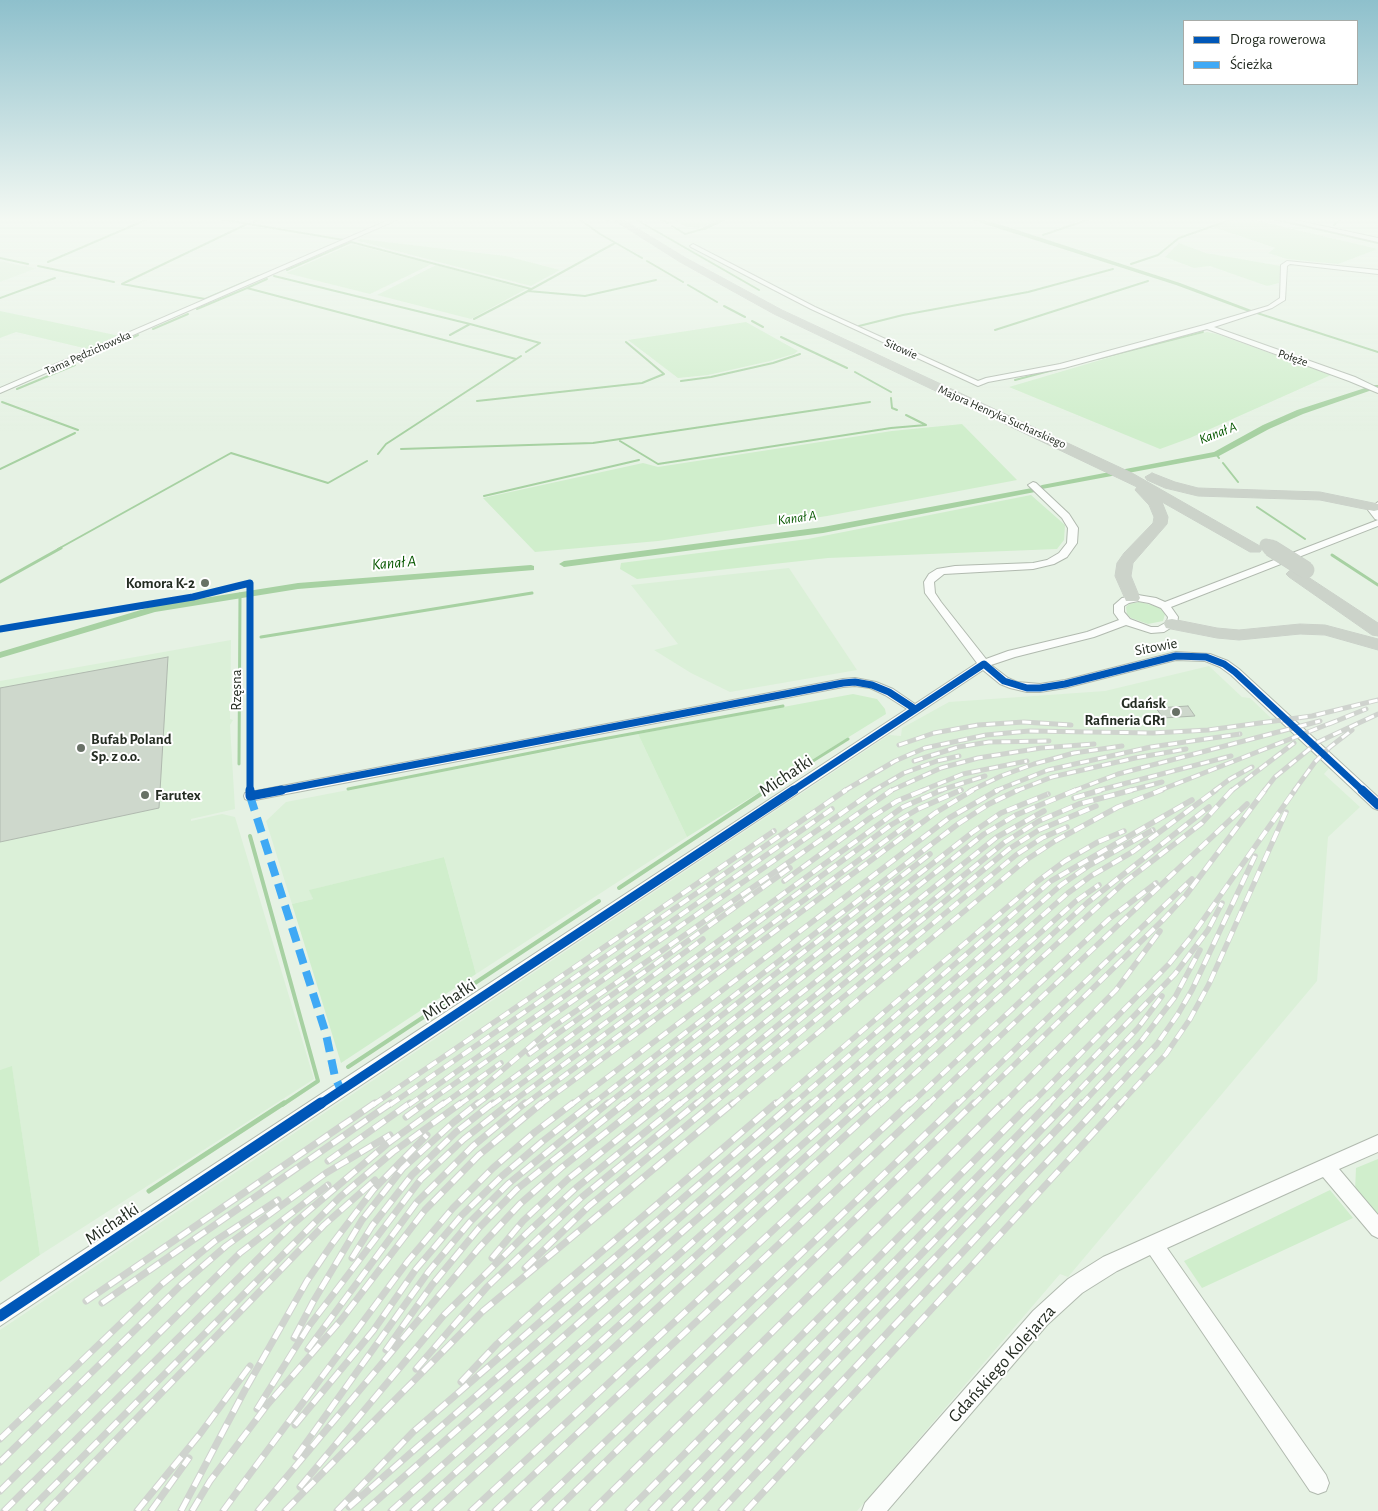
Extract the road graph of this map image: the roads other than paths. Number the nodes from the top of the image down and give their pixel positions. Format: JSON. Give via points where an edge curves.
{"nodes":[{"id":1,"x":234,"y":290,"type":"edge"},
{"id":2,"x":736,"y":290,"type":"edge"},
{"id":3,"x":750,"y":290,"type":"edge"},
{"id":4,"x":778,"y":290,"type":"edge"},
{"id":5,"x":1283,"y":290,"type":"edge"},
{"id":6,"x":1208,"y":327,"type":"junction"},
{"id":7,"x":0,"y":391,"type":"edge"},
{"id":8,"x":1378,"y":391,"type":"edge"},
{"id":9,"x":1094,"y":455,"type":"junction"},
{"id":10,"x":1134,"y":475,"type":"junction"},
{"id":11,"x":1033,"y":485,"type":"dead end"},
{"id":12,"x":1377,"y":510,"type":"edge"},
{"id":13,"x":1378,"y":524,"type":"edge"},
{"id":14,"x":1300,"y":572,"type":"junction"},
{"id":15,"x":1132,"y":598,"type":"junction"},
{"id":16,"x":1165,"y":606,"type":"junction"},
{"id":17,"x":1378,"y":619,"type":"edge"},
{"id":18,"x":1126,"y":621,"type":"junction"},
{"id":19,"x":1172,"y":624,"type":"junction"},
{"id":20,"x":1378,"y":631,"type":"edge"},
{"id":21,"x":1378,"y":645,"type":"edge"},
{"id":22,"x":984,"y":664,"type":"junction"},
{"id":23,"x":914,"y":709,"type":"junction"},
{"id":24,"x":250,"y":796,"type":"dead end"},
{"id":25,"x":1378,"y":805,"type":"edge"},
{"id":26,"x":1378,"y":1143,"type":"edge"},
{"id":27,"x":1326,"y":1167,"type":"junction"},
{"id":28,"x":1378,"y":1229,"type":"edge"},
{"id":29,"x":1154,"y":1245,"type":"junction"},
{"id":30,"x":0,"y":1316,"type":"edge"},
{"id":31,"x":1318,"y":1483,"type":"dead end"},
{"id":32,"x":873,"y":1511,"type":"edge"}],
"edges":[{"from":1,"to":7,"type":"street","name":"Tama Pędzichowska"},
{"from":2,"to":9,"type":"highway","name":"Majora Henryka Sucharskiego","via":[[799,322]]},
{"from":3,"to":9,"type":"highway","name":"Majora Henryka Sucharskiego"},
{"from":4,"to":6,"type":"street","name":"Sitowie","via":[[978,384]]},
{"from":5,"to":6,"type":"street","name":"Sitowie","via":[[1283,299],[1270,307]]},
{"from":6,"to":8,"type":"street","name":"Połęże"},
{"from":9,"to":10,"type":"highway","name":"Majora Henryka Sucharskiego"},
{"from":10,"to":12,"type":"highway","via":[[1148,475],[1198,492],[1320,496]]},
{"from":10,"to":14,"type":"highway","name":"Majora Henryka Sucharskiego"},
{"from":10,"to":15,"type":"highway","via":[[1130,481],[1152,498],[1161,517],[1160,524],[1125,562],[1124,576]]},
{"from":11,"to":22,"type":"street","name":"Sitowie","via":[[1066,516],[1073,528],[1072,543],[1063,555],[1033,566],[941,571],[928,582],[937,604]]},
{"from":13,"to":16,"type":"street"},
{"from":14,"to":17,"type":"highway","name":"Majora Henryka Sucharskiego"},
{"from":14,"to":20,"type":"highway","name":"Majora Henryka Sucharskiego"},
{"from":15,"to":16,"type":"street","via":[[1152,600]]},
{"from":15,"to":18,"type":"street","via":[[1122,602],[1118,609]]},
{"from":16,"to":19,"type":"street","via":[[1173,617]]},
{"from":18,"to":19,"type":"street","via":[[1151,630]]},
{"from":18,"to":22,"type":"street","name":"Sitowie","via":[[1090,635]]},
{"from":19,"to":21,"type":"highway","via":[[1239,636],[1318,629]]},
{"from":22,"to":23,"type":"street","name":"Michałki"},
{"from":22,"to":25,"type":"street","name":"Sitowie","via":[[1004,681],[1040,688],[1176,656],[1206,657],[1235,672]]},
{"from":23,"to":24,"type":"street","via":[[889,692],[855,682],[843,683]]},
{"from":23,"to":30,"type":"street","name":"Michałki"},
{"from":26,"to":27,"type":"street","name":"Gdańskiego Kolejarza"},
{"from":27,"to":28,"type":"street"},
{"from":27,"to":29,"type":"street","name":"Gdańskiego Kolejarza"},
{"from":29,"to":31,"type":"street"},
{"from":29,"to":32,"type":"street","name":"Gdańskiego Kolejarza","via":[[1110,1264],[1075,1286],[1047,1312]]}]}
